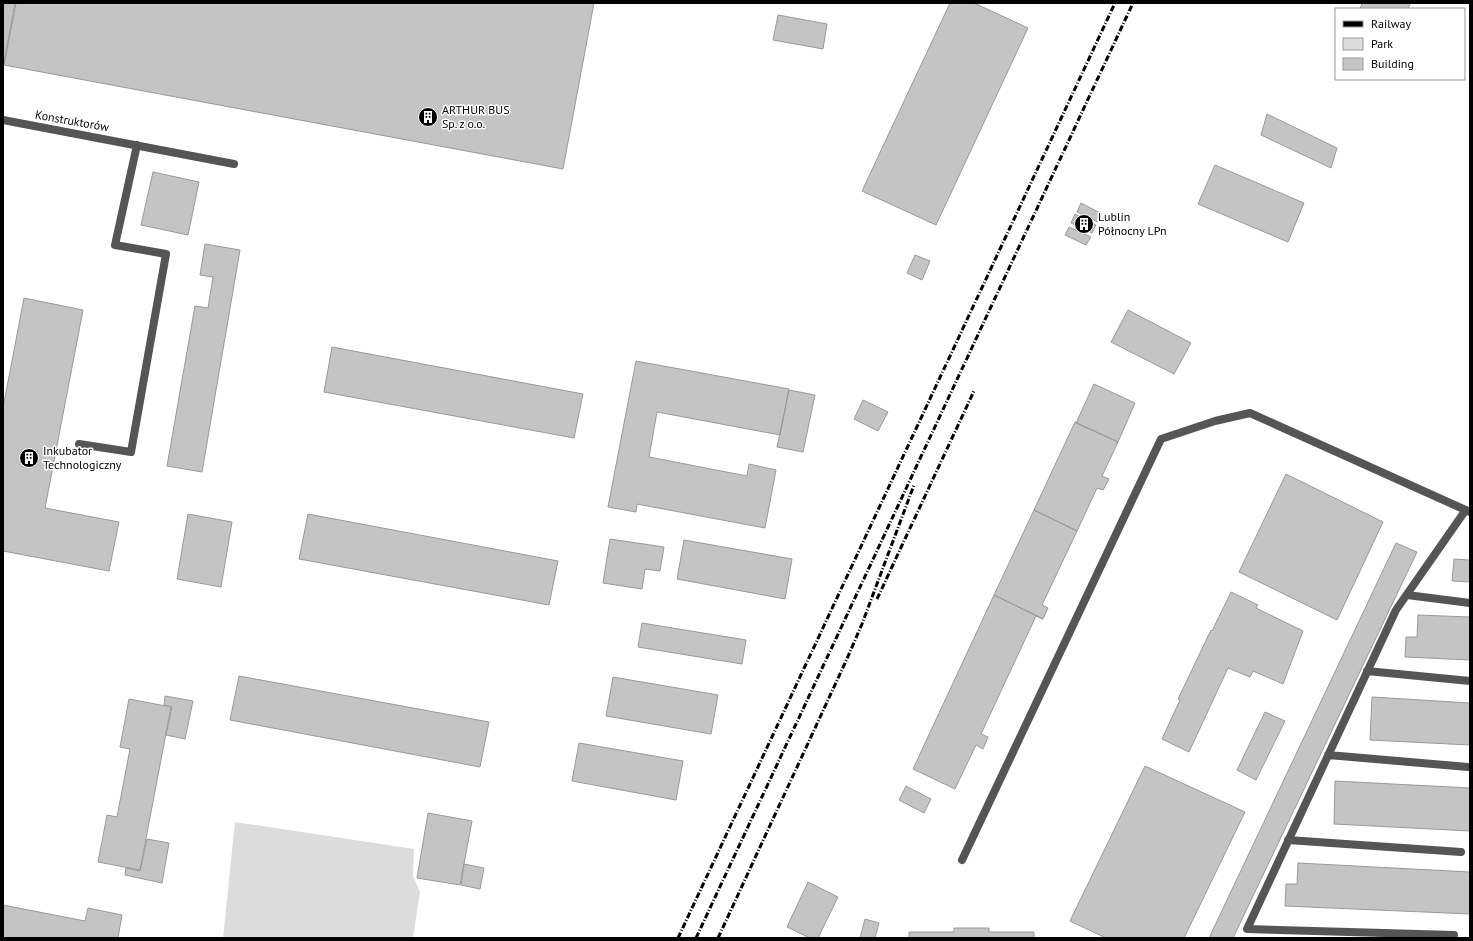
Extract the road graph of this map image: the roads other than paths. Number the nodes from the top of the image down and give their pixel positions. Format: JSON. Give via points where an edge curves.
{"nodes":[{"id":1,"x":3,"y":120,"type":"edge"},
{"id":2,"x":137,"y":145,"type":"junction"},
{"id":3,"x":234,"y":164,"type":"dead end"},
{"id":4,"x":79,"y":444,"type":"dead end"},
{"id":5,"x":1468,"y":512,"type":"edge"},
{"id":6,"x":1407,"y":595,"type":"junction"},
{"id":7,"x":1470,"y":603,"type":"edge"},
{"id":8,"x":1367,"y":671,"type":"junction"},
{"id":9,"x":1470,"y":680,"type":"edge"},
{"id":10,"x":1328,"y":755,"type":"junction"},
{"id":11,"x":1468,"y":767,"type":"dead end"},
{"id":12,"x":1288,"y":840,"type":"junction"},
{"id":13,"x":1461,"y":852,"type":"dead end"},
{"id":14,"x":962,"y":860,"type":"dead end"},
{"id":15,"x":1454,"y":935,"type":"dead end"}],
"edges":[{"from":1,"to":2,"type":"lane","name":"Konstruktorów"},
{"from":2,"to":3,"type":"lane","name":"Konstruktorów"},
{"from":2,"to":4,"type":"lane","via":[[114,245],[166,254],[131,452]]},
{"from":5,"to":6,"type":"lane"},
{"from":5,"to":14,"type":"lane","via":[[1250,413],[1215,421],[1161,439]]},
{"from":6,"to":7,"type":"lane"},
{"from":6,"to":8,"type":"lane","via":[[1396,610]]},
{"from":8,"to":9,"type":"lane"},
{"from":8,"to":10,"type":"lane"},
{"from":10,"to":11,"type":"lane"},
{"from":10,"to":12,"type":"lane"},
{"from":12,"to":13,"type":"lane"},
{"from":12,"to":15,"type":"lane","via":[[1247,929]]}]}
